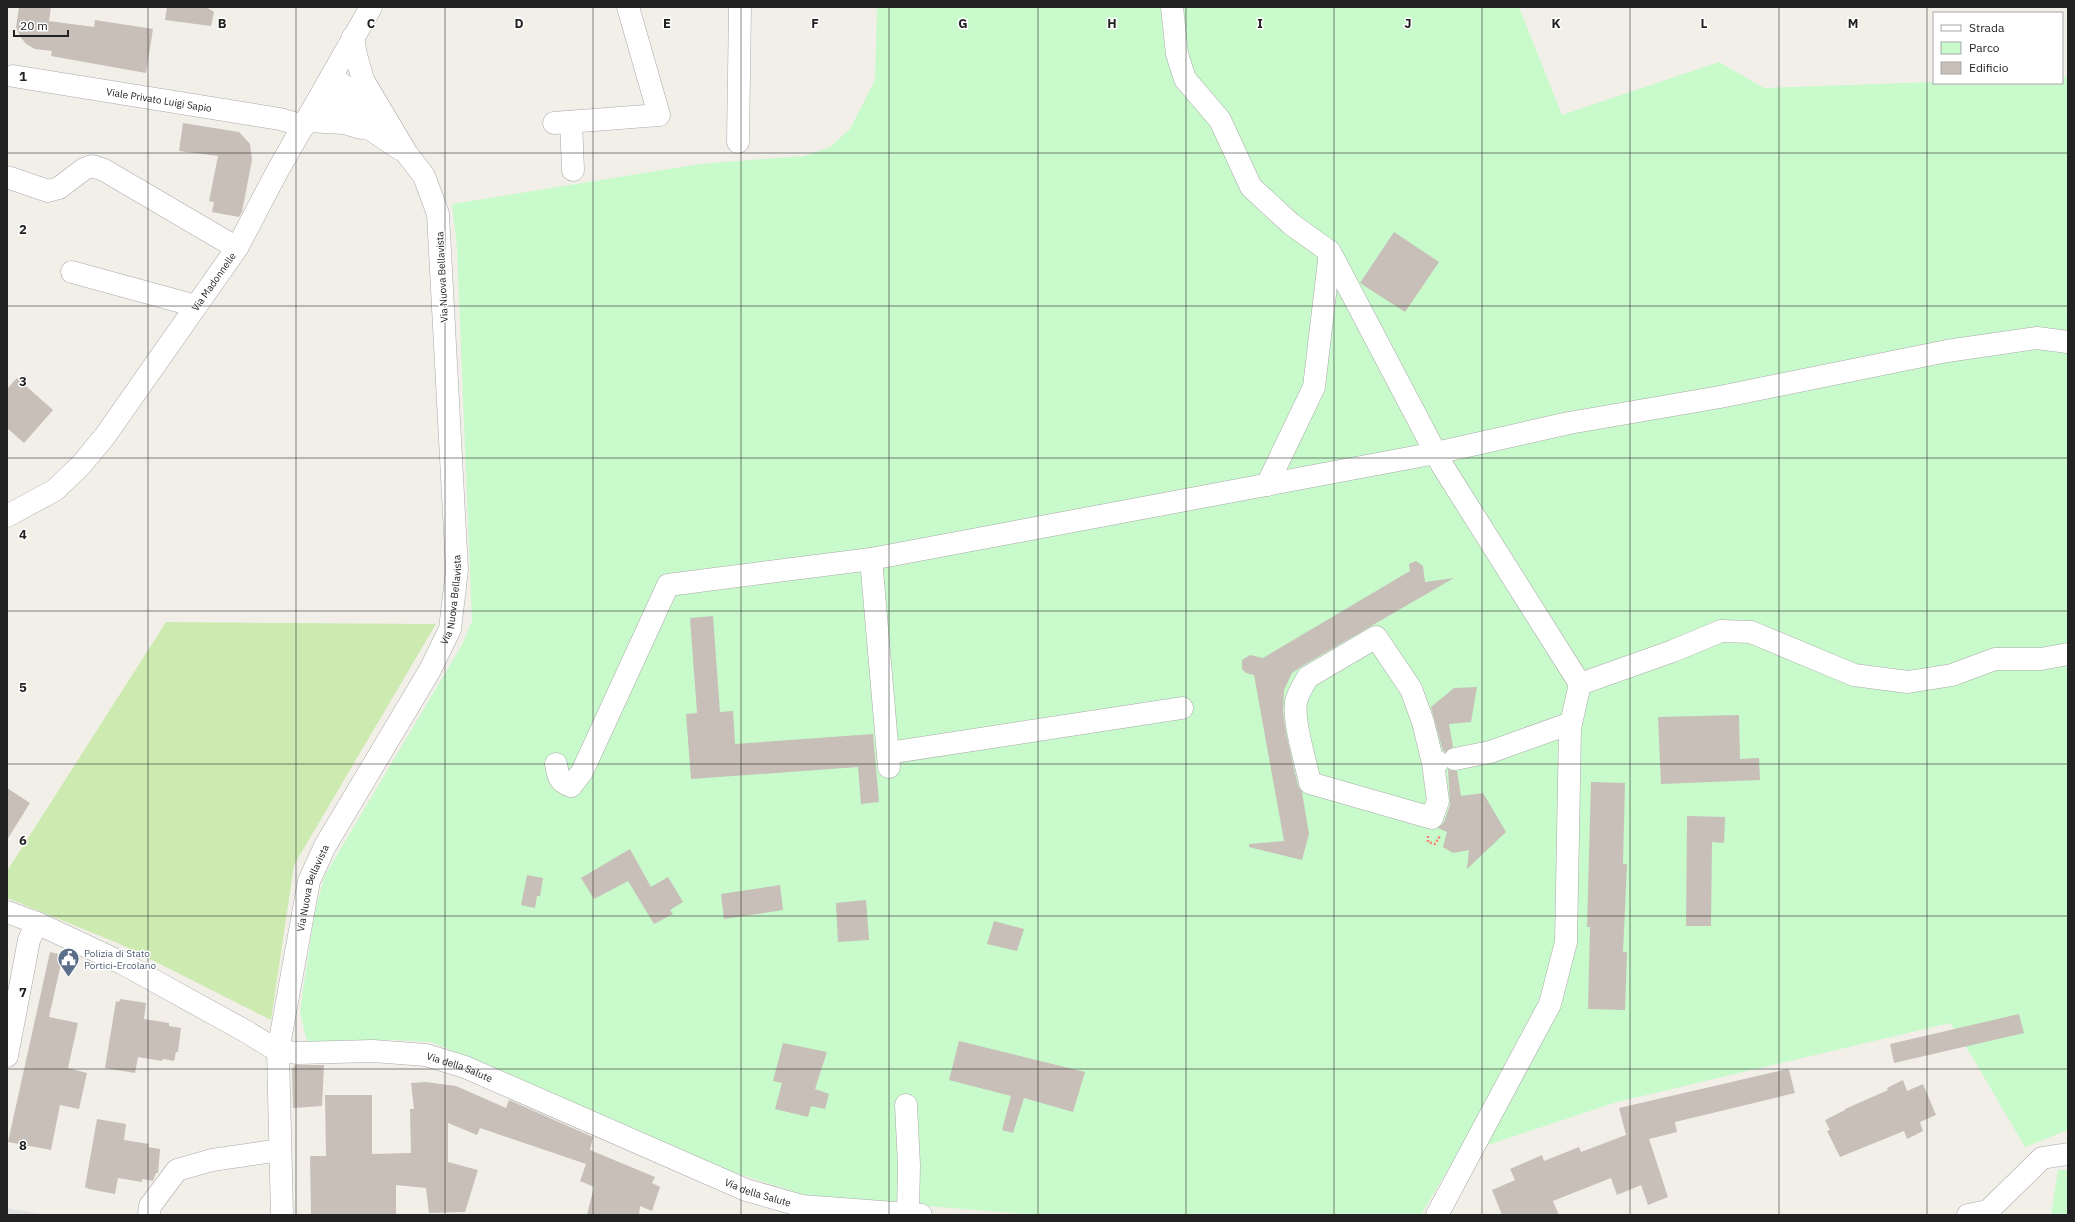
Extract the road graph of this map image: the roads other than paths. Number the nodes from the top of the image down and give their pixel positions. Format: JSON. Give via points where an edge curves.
{"nodes":[{"id":1,"x":371,"y":7,"type":"edge"},
{"id":2,"x":628,"y":7,"type":"edge"},
{"id":3,"x":740,"y":7,"type":"edge"},
{"id":4,"x":1172,"y":7,"type":"edge"},
{"id":5,"x":353,"y":37,"type":"junction"},
{"id":6,"x":9,"y":76,"type":"edge"},
{"id":7,"x":332,"y":76,"type":"junction"},
{"id":8,"x":322,"y":96,"type":"junction"},
{"id":9,"x":306,"y":123,"type":"junction"},
{"id":10,"x":382,"y":128,"type":"junction"},
{"id":11,"x":738,"y":142,"type":"dead end"},
{"id":12,"x":573,"y":170,"type":"dead end"},
{"id":13,"x":7,"y":176,"type":"edge"},
{"id":14,"x":237,"y":248,"type":"junction"},
{"id":15,"x":1330,"y":252,"type":"junction"},
{"id":16,"x":72,"y":272,"type":"dead end"},
{"id":17,"x":196,"y":306,"type":"junction"},
{"id":18,"x":2068,"y":342,"type":"edge"},
{"id":19,"x":1436,"y":453,"type":"junction"},
{"id":20,"x":1267,"y":485,"type":"junction"},
{"id":21,"x":7,"y":516,"type":"edge"},
{"id":22,"x":871,"y":559,"type":"junction"},
{"id":23,"x":2068,"y":654,"type":"edge"},
{"id":24,"x":1580,"y":684,"type":"junction"},
{"id":25,"x":1182,"y":708,"type":"dead end"},
{"id":26,"x":1571,"y":723,"type":"junction"},
{"id":27,"x":1442,"y":762,"type":"junction"},
{"id":28,"x":556,"y":764,"type":"dead end"},
{"id":29,"x":7,"y":912,"type":"edge"},
{"id":30,"x":37,"y":923,"type":"junction"},
{"id":31,"x":278,"y":1051,"type":"junction"},
{"id":32,"x":7,"y":1056,"type":"edge"},
{"id":33,"x":906,"y":1105,"type":"dead end"},
{"id":34,"x":280,"y":1150,"type":"junction"},
{"id":35,"x":2068,"y":1154,"type":"edge"},
{"id":36,"x":800,"y":1210,"type":"edge"},
{"id":37,"x":914,"y":1214,"type":"edge"},
{"id":38,"x":149,"y":1215,"type":"edge"},
{"id":39,"x":282,"y":1215,"type":"edge"},
{"id":40,"x":1436,"y":1215,"type":"edge"},
{"id":41,"x":1968,"y":1215,"type":"edge"}],
"edges":[{"from":1,"to":5,"type":"street","name":"Via Madonnelle"},
{"from":2,"to":12,"type":"street","via":[[659,115],[563,123]]},
{"from":3,"to":11,"type":"street"},
{"from":4,"to":15,"type":"street","via":[[1177,54],[1185,79],[1220,120],[1251,187],[1291,224]]},
{"from":5,"to":7,"type":"street","name":"Via Madonnelle"},
{"from":5,"to":10,"type":"street","via":[[363,80]]},
{"from":6,"to":9,"type":"street","name":"Viale Privato Luigi Sapio"},
{"from":7,"to":8,"type":"street","name":"Via Madonnelle"},
{"from":7,"to":10,"type":"street"},
{"from":8,"to":9,"type":"street","name":"Via Madonnelle"},
{"from":8,"to":10,"type":"street"},
{"from":9,"to":10,"type":"street","name":"Viale Privato Luigi Sapio","via":[[344,123]]},
{"from":9,"to":14,"type":"street","name":"Via Madonnelle"},
{"from":10,"to":31,"type":"street","name":"Via Nuova Bellavista","via":[[424,176],[438,214],[456,570],[450,629],[430,670],[325,846],[309,881]]},
{"from":13,"to":14,"type":"street","via":[[48,191],[59,188],[92,166],[104,170]]},
{"from":14,"to":17,"type":"street","name":"Via Madonnelle"},
{"from":15,"to":19,"type":"street"},
{"from":15,"to":20,"type":"street","via":[[1314,387]]},
{"from":16,"to":17,"type":"street"},
{"from":17,"to":21,"type":"street","name":"Via Madonnelle","via":[[82,465],[55,490]]},
{"from":18,"to":19,"type":"street","via":[[2037,338],[1947,351],[1720,397],[1569,423]]},
{"from":19,"to":20,"type":"street"},
{"from":19,"to":24,"type":"street"},
{"from":20,"to":22,"type":"street"},
{"from":22,"to":25,"type":"street","via":[[888,760]]},
{"from":22,"to":28,"type":"street","via":[[668,585],[582,772],[571,786],[562,783]]},
{"from":23,"to":24,"type":"street","via":[[2041,660],[1995,659],[1952,675],[1908,682],[1854,675],[1751,632],[1721,631]]},
{"from":24,"to":26,"type":"street"},
{"from":26,"to":27,"type":"street","via":[[1490,752]]},
{"from":26,"to":40,"type":"street","via":[[1566,942],[1550,1004]]},
{"from":27,"to":27,"type":"street","via":[[1411,689],[1376,637],[1308,677],[1301,688],[1296,702],[1296,716],[1310,783],[1432,818],[1438,801]]},
{"from":29,"to":30,"type":"street","name":"Via della Salute"},
{"from":30,"to":31,"type":"street","name":"Via della Salute","via":[[122,963]]},
{"from":30,"to":32,"type":"street","via":[[29,940]]},
{"from":31,"to":34,"type":"street","name":"Via Nuova Bellavista"},
{"from":31,"to":36,"type":"street","name":"Via della Salute","via":[[373,1051],[426,1055],[465,1067],[746,1190]]},
{"from":33,"to":37,"type":"street"},
{"from":34,"to":38,"type":"street","via":[[212,1160],[177,1170],[150,1206]]},
{"from":34,"to":39,"type":"street","name":"Via Nuova Bellavista"},
{"from":35,"to":41,"type":"street","via":[[2042,1158],[1988,1210]]},
{"from":36,"to":37,"type":"street","name":"Via della Salute"}]}
